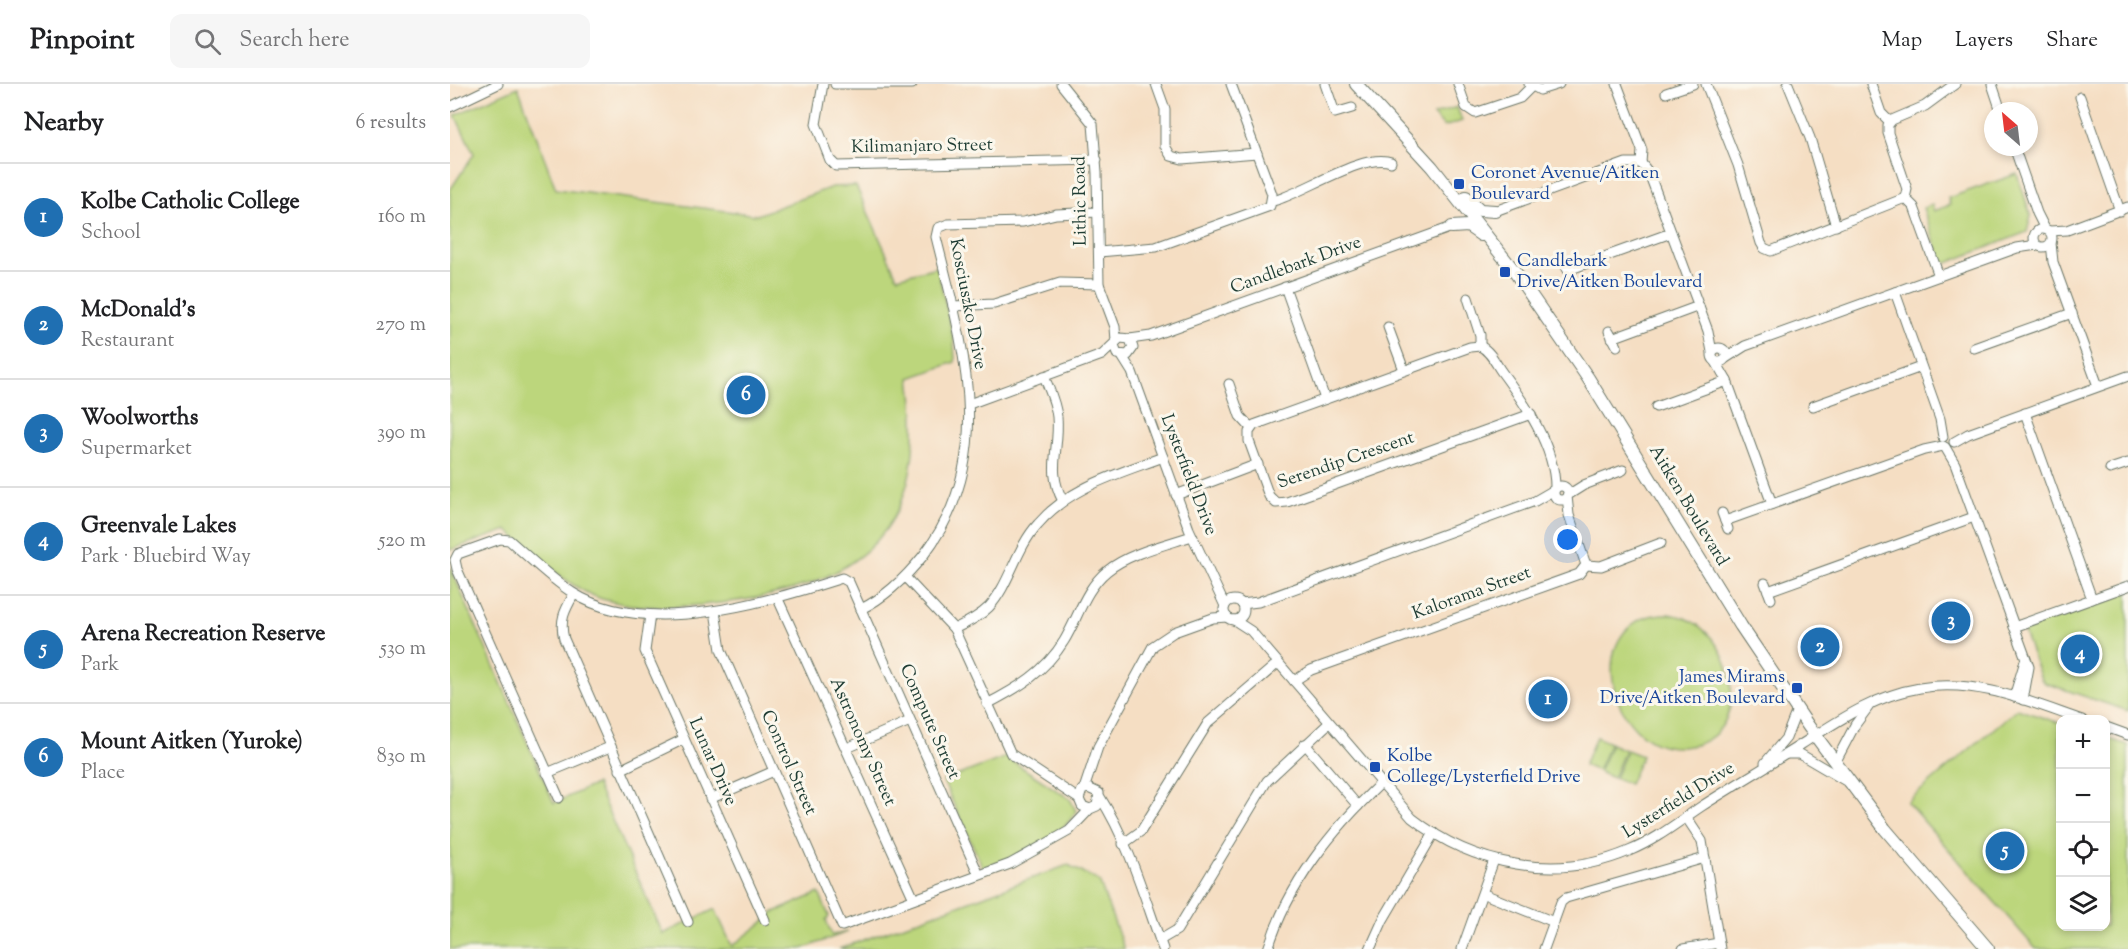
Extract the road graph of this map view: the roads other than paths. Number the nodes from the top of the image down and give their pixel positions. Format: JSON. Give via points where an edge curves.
{"nodes":[{"id":1,"x":498,"y":84,"type":"edge"},
{"id":2,"x":824,"y":84,"type":"edge"},
{"id":3,"x":835,"y":84,"type":"edge"},
{"id":4,"x":912,"y":84,"type":"edge"},
{"id":5,"x":1061,"y":84,"type":"edge"},
{"id":6,"x":1156,"y":84,"type":"edge"},
{"id":7,"x":1230,"y":84,"type":"edge"},
{"id":8,"x":1325,"y":84,"type":"edge"},
{"id":9,"x":1356,"y":84,"type":"edge"},
{"id":10,"x":1458,"y":84,"type":"edge"},
{"id":11,"x":1559,"y":84,"type":"edge"},
{"id":12,"x":1617,"y":84,"type":"edge"},
{"id":13,"x":1693,"y":84,"type":"edge"},
{"id":14,"x":1707,"y":84,"type":"edge"},
{"id":15,"x":1788,"y":84,"type":"edge"},
{"id":16,"x":1871,"y":84,"type":"edge"},
{"id":17,"x":1955,"y":84,"type":"edge"},
{"id":18,"x":1992,"y":84,"type":"edge"},
{"id":19,"x":872,"y":85,"type":"edge"},
{"id":20,"x":1530,"y":86,"type":"edge"},
{"id":21,"x":1666,"y":93,"type":"dead end"},
{"id":22,"x":2080,"y":98,"type":"dead end"},
{"id":23,"x":1998,"y":102,"type":"edge"},
{"id":24,"x":450,"y":107,"type":"edge"},
{"id":25,"x":1352,"y":108,"type":"dead end"},
{"id":26,"x":1890,"y":122,"type":"junction"},
{"id":27,"x":1257,"y":153,"type":"junction"},
{"id":28,"x":2017,"y":156,"type":"edge"},
{"id":29,"x":1097,"y":160,"type":"junction"},
{"id":30,"x":1391,"y":162,"type":"dead end"},
{"id":31,"x":1638,"y":162,"type":"junction"},
{"id":32,"x":1432,"y":167,"type":"junction"},
{"id":33,"x":1905,"y":198,"type":"junction"},
{"id":34,"x":1273,"y":201,"type":"junction"},
{"id":35,"x":1461,"y":201,"type":"junction"},
{"id":36,"x":2124,"y":209,"type":"edge"},
{"id":37,"x":1495,"y":211,"type":"junction"},
{"id":38,"x":1098,"y":212,"type":"junction"},
{"id":39,"x":1836,"y":226,"type":"junction"},
{"id":40,"x":1452,"y":227,"type":"junction"},
{"id":41,"x":1671,"y":233,"type":"junction"},
{"id":42,"x":2043,"y":238,"type":"junction"},
{"id":43,"x":1491,"y":240,"type":"junction"},
{"id":44,"x":1099,"y":252,"type":"junction"},
{"id":45,"x":1568,"y":270,"type":"dead end"},
{"id":46,"x":1939,"y":276,"type":"junction"},
{"id":47,"x":1099,"y":284,"type":"junction"},
{"id":48,"x":1285,"y":287,"type":"junction"},
{"id":49,"x":1895,"y":292,"type":"junction"},
{"id":50,"x":1534,"y":297,"type":"junction"},
{"id":51,"x":1468,"y":298,"type":"dead end"},
{"id":52,"x":953,"y":306,"type":"junction"},
{"id":53,"x":1699,"y":306,"type":"junction"},
{"id":54,"x":2072,"y":313,"type":"junction"},
{"id":55,"x":1388,"y":327,"type":"dead end"},
{"id":56,"x":1613,"y":338,"type":"dead end"},
{"id":57,"x":1480,"y":346,"type":"junction"},
{"id":58,"x":1124,"y":347,"type":"junction"},
{"id":59,"x":1974,"y":348,"type":"dead end"},
{"id":60,"x":1720,"y":355,"type":"junction"},
{"id":61,"x":1921,"y":367,"type":"junction"},
{"id":62,"x":1404,"y":370,"type":"junction"},
{"id":63,"x":1044,"y":376,"type":"junction"},
{"id":64,"x":2128,"y":376,"type":"edge"},
{"id":65,"x":1727,"y":381,"type":"junction"},
{"id":66,"x":1228,"y":384,"type":"dead end"},
{"id":67,"x":2098,"y":386,"type":"junction"},
{"id":68,"x":1325,"y":399,"type":"junction"},
{"id":69,"x":969,"y":404,"type":"junction"},
{"id":70,"x":1813,"y":406,"type":"dead end"},
{"id":71,"x":2025,"y":413,"type":"junction"},
{"id":72,"x":1531,"y":414,"type":"junction"},
{"id":73,"x":1662,"y":417,"type":"dead end"},
{"id":74,"x":1251,"y":428,"type":"junction"},
{"id":75,"x":1947,"y":441,"type":"junction"},
{"id":76,"x":1162,"y":457,"type":"junction"},
{"id":77,"x":2128,"y":463,"type":"edge"},
{"id":78,"x":1258,"y":464,"type":"junction"},
{"id":79,"x":2110,"y":469,"type":"dead end"},
{"id":80,"x":1623,"y":470,"type":"dead end"},
{"id":81,"x":1561,"y":493,"type":"junction"},
{"id":82,"x":1176,"y":495,"type":"junction"},
{"id":83,"x":1064,"y":501,"type":"junction"},
{"id":84,"x":1772,"y":504,"type":"junction"},
{"id":85,"x":1974,"y":517,"type":"junction"},
{"id":86,"x":1725,"y":521,"type":"dead end"},
{"id":87,"x":1192,"y":536,"type":"junction"},
{"id":88,"x":1661,"y":543,"type":"dead end"},
{"id":89,"x":1586,"y":565,"type":"junction"},
{"id":90,"x":905,"y":577,"type":"junction"},
{"id":91,"x":2128,"y":586,"type":"edge"},
{"id":92,"x":1218,"y":588,"type":"junction"},
{"id":93,"x":1768,"y":591,"type":"dead end"},
{"id":94,"x":574,"y":594,"type":"junction"},
{"id":95,"x":778,"y":599,"type":"junction"},
{"id":96,"x":2092,"y":599,"type":"junction"},
{"id":97,"x":1233,"y":600,"type":"junction"},
{"id":98,"x":861,"y":609,"type":"junction"},
{"id":99,"x":1243,"y":610,"type":"junction"},
{"id":100,"x":715,"y":611,"type":"junction"},
{"id":101,"x":1227,"y":614,"type":"junction"},
{"id":102,"x":650,"y":615,"type":"junction"},
{"id":103,"x":2014,"y":627,"type":"junction"},
{"id":104,"x":954,"y":629,"type":"junction"},
{"id":105,"x":1251,"y":631,"type":"junction"},
{"id":106,"x":1278,"y":663,"type":"junction"},
{"id":107,"x":1296,"y":684,"type":"junction"},
{"id":108,"x":2018,"y":698,"type":"junction"},
{"id":109,"x":1876,"y":701,"type":"junction"},
{"id":110,"x":987,"y":704,"type":"junction"},
{"id":111,"x":1797,"y":710,"type":"junction"},
{"id":112,"x":2067,"y":715,"type":"edge"},
{"id":113,"x":910,"y":721,"type":"junction"},
{"id":114,"x":1329,"y":723,"type":"junction"},
{"id":115,"x":2110,"y":728,"type":"edge"},
{"id":116,"x":1815,"y":735,"type":"junction"},
{"id":117,"x":2128,"y":735,"type":"edge"},
{"id":118,"x":684,"y":739,"type":"junction"},
{"id":119,"x":1305,"y":744,"type":"junction"},
{"id":120,"x":610,"y":747,"type":"junction"},
{"id":121,"x":847,"y":748,"type":"junction"},
{"id":122,"x":1784,"y":755,"type":"junction"},
{"id":123,"x":1835,"y":763,"type":"junction"},
{"id":124,"x":1090,"y":766,"type":"junction"},
{"id":125,"x":620,"y":770,"type":"junction"},
{"id":126,"x":774,"y":771,"type":"junction"},
{"id":127,"x":547,"y":773,"type":"junction"},
{"id":128,"x":1747,"y":778,"type":"junction"},
{"id":129,"x":1381,"y":783,"type":"junction"},
{"id":130,"x":1852,"y":786,"type":"junction"},
{"id":131,"x":1098,"y":793,"type":"junction"},
{"id":132,"x":1081,"y":795,"type":"junction"},
{"id":133,"x":559,"y":798,"type":"dead end"},
{"id":134,"x":710,"y":799,"type":"junction"},
{"id":135,"x":1358,"y":806,"type":"junction"},
{"id":136,"x":1092,"y":809,"type":"junction"},
{"id":137,"x":1686,"y":818,"type":"junction"},
{"id":138,"x":1112,"y":820,"type":"junction"},
{"id":139,"x":1074,"y":825,"type":"junction"},
{"id":140,"x":1434,"y":833,"type":"junction"},
{"id":141,"x":1123,"y":844,"type":"junction"},
{"id":142,"x":1705,"y":858,"type":"junction"},
{"id":143,"x":1494,"y":860,"type":"junction"},
{"id":144,"x":979,"y":875,"type":"junction"},
{"id":145,"x":1484,"y":894,"type":"junction"},
{"id":146,"x":914,"y":899,"type":"junction"},
{"id":147,"x":765,"y":920,"type":"dead end"},
{"id":148,"x":688,"y":922,"type":"dead end"},
{"id":149,"x":1554,"y":922,"type":"junction"},
{"id":150,"x":1161,"y":945,"type":"edge"},
{"id":151,"x":1719,"y":946,"type":"edge"},
{"id":152,"x":1268,"y":949,"type":"edge"},
{"id":153,"x":1370,"y":949,"type":"edge"},
{"id":154,"x":1462,"y":949,"type":"edge"},
{"id":155,"x":1544,"y":949,"type":"edge"},
{"id":156,"x":1683,"y":949,"type":"edge"},
{"id":157,"x":1988,"y":949,"type":"edge"}],
"edges":[{"from":1,"to":24,"type":"street"},
{"from":2,"to":29,"type":"street","name":"Kilimanjaro Street","via":[[816,124],[836,166]]},
{"from":3,"to":19,"type":"street"},
{"from":4,"to":19,"type":"street"},
{"from":5,"to":29,"type":"street","name":"Lithic Road","via":[[1094,124]]},
{"from":6,"to":27,"type":"street","via":[[1165,109],[1165,146],[1171,156],[1182,159]]},
{"from":7,"to":27,"type":"street"},
{"from":8,"to":25,"type":"street","via":[[1335,113]]},
{"from":9,"to":32,"type":"main road","name":"Aitken Boulevard"},
{"from":10,"to":20,"type":"street","via":[[1466,107],[1475,113],[1520,98]]},
{"from":11,"to":20,"type":"street","via":[[1540,90]]},
{"from":12,"to":31,"type":"street","via":[[1639,145]]},
{"from":13,"to":21,"type":"street"},
{"from":14,"to":39,"type":"street","via":[[1764,248],[1776,250]]},
{"from":15,"to":39,"type":"street","via":[[1810,138]]},
{"from":16,"to":26,"type":"street","via":[[1881,112]]},
{"from":17,"to":26,"type":"street","via":[[1934,101]]},
{"from":18,"to":23,"type":"street"},
{"from":22,"to":36,"type":"street"},
{"from":26,"to":33,"type":"street","via":[[1887,129],[1907,189]]},
{"from":27,"to":34,"type":"street"},
{"from":28,"to":42,"type":"street"},
{"from":29,"to":38,"type":"street","name":"Lithic Road"},
{"from":30,"to":34,"type":"street","via":[[1376,160]]},
{"from":31,"to":37,"type":"street"},
{"from":31,"to":41,"type":"street","via":[[1649,173]]},
{"from":32,"to":35,"type":"main road","name":"Aitken Boulevard"},
{"from":32,"to":37,"type":"main road","via":[[1456,185],[1476,208]]},
{"from":33,"to":39,"type":"street"},
{"from":33,"to":46,"type":"street","via":[[1913,205]]},
{"from":34,"to":44,"type":"street","via":[[1270,206],[1156,247]]},
{"from":35,"to":40,"type":"main road","via":[[1462,218]]},
{"from":35,"to":43,"type":"main road","name":"Aitken Boulevard"},
{"from":36,"to":42,"type":"street"},
{"from":37,"to":43,"type":"main road","via":[[1486,222]]},
{"from":38,"to":44,"type":"street","name":"Lithic Road"},
{"from":38,"to":52,"type":"street","name":"Kosciuszko Drive","via":[[938,228],[936,237]]},
{"from":40,"to":48,"type":"street","name":"Candlebark Drive"},
{"from":40,"to":50,"type":"main road","via":[[1476,229]]},
{"from":41,"to":45,"type":"street"},
{"from":41,"to":53,"type":"street"},
{"from":42,"to":46,"type":"street"},
{"from":42,"to":54,"type":"street"},
{"from":43,"to":50,"type":"main road","name":"Aitken Boulevard"},
{"from":44,"to":47,"type":"street","name":"Lithic Road"},
{"from":46,"to":49,"type":"street"},
{"from":47,"to":52,"type":"street","via":[[1060,283],[994,304]]},
{"from":47,"to":58,"type":"street","name":"Lithic Road"},
{"from":48,"to":58,"type":"street","name":"Candlebark Drive"},
{"from":48,"to":68,"type":"street"},
{"from":49,"to":60,"type":"street"},
{"from":49,"to":61,"type":"street"},
{"from":50,"to":111,"type":"main road","name":"Aitken Boulevard"},
{"from":51,"to":57,"type":"street"},
{"from":52,"to":69,"type":"street","name":"Kosciuszko Drive"},
{"from":53,"to":56,"type":"street"},
{"from":53,"to":60,"type":"street"},
{"from":54,"to":59,"type":"street"},
{"from":54,"to":67,"type":"street"},
{"from":55,"to":62,"type":"street"},
{"from":57,"to":62,"type":"street","via":[[1470,346]]},
{"from":57,"to":72,"type":"street"},
{"from":58,"to":63,"type":"street","name":"Candlebark Drive"},
{"from":58,"to":76,"type":"street","name":"Lysterfield Drive"},
{"from":60,"to":65,"type":"street"},
{"from":61,"to":70,"type":"street"},
{"from":61,"to":75,"type":"street"},
{"from":62,"to":68,"type":"street"},
{"from":63,"to":69,"type":"street","name":"Candlebark Drive"},
{"from":63,"to":83,"type":"street","via":[[1057,414],[1053,471]]},
{"from":64,"to":67,"type":"street"},
{"from":65,"to":73,"type":"street","via":[[1655,405]]},
{"from":65,"to":84,"type":"street"},
{"from":66,"to":74,"type":"street","via":[[1240,416]]},
{"from":67,"to":71,"type":"street"},
{"from":68,"to":74,"type":"street"},
{"from":69,"to":90,"type":"street","name":"Kosciuszko Drive","via":[[969,446],[960,486],[941,530]]},
{"from":71,"to":75,"type":"street"},
{"from":71,"to":96,"type":"street"},
{"from":72,"to":78,"type":"street","name":"Serendip Crescent","via":[[1281,504],[1269,496]]},
{"from":72,"to":81,"type":"street"},
{"from":74,"to":78,"type":"street","name":"Serendip Crescent","via":[[1248,436]]},
{"from":75,"to":84,"type":"street"},
{"from":75,"to":85,"type":"street"},
{"from":76,"to":82,"type":"street","name":"Lysterfield Drive"},
{"from":76,"to":83,"type":"street","via":[[1095,482]]},
{"from":77,"to":79,"type":"street"},
{"from":78,"to":82,"type":"street"},
{"from":80,"to":81,"type":"street"},
{"from":81,"to":89,"type":"street"},
{"from":81,"to":99,"type":"street"},
{"from":82,"to":87,"type":"street","name":"Lysterfield Drive"},
{"from":83,"to":104,"type":"street","via":[[1032,532],[990,605],[976,618]]},
{"from":84,"to":86,"type":"street"},
{"from":85,"to":93,"type":"street"},
{"from":85,"to":103,"type":"street"},
{"from":87,"to":92,"type":"street","name":"Lysterfield Drive"},
{"from":87,"to":110,"type":"street","via":[[1108,570],[1090,590],[1063,643],[1039,673]]},
{"from":88,"to":89,"type":"street","via":[[1601,566]]},
{"from":89,"to":107,"type":"street","name":"Kalorama Street","via":[[1579,574],[1317,668]]},
{"from":90,"to":98,"type":"street","name":"Kosciuszko Drive"},
{"from":90,"to":104,"type":"street"},
{"from":91,"to":96,"type":"street"},
{"from":92,"to":97,"type":"street","name":"Lysterfield Drive"},
{"from":92,"to":101,"type":"street","name":"Lysterfield Drive"},
{"from":94,"to":102,"type":"street","via":[[604,606]]},
{"from":94,"to":120,"type":"street","via":[[563,613],[561,628]]},
{"from":94,"to":127,"type":"street","via":[[509,540],[500,539],[458,554],[455,560]]},
{"from":95,"to":98,"type":"street","name":"Compute Street","via":[[842,578],[849,582]]},
{"from":95,"to":100,"type":"street"},
{"from":95,"to":121,"type":"street","name":"Astronomy Street"},
{"from":96,"to":103,"type":"street"},
{"from":97,"to":99,"type":"street","name":"Lysterfield Drive"},
{"from":97,"to":101,"type":"street"},
{"from":98,"to":113,"type":"street","name":"Compute Street"},
{"from":99,"to":101,"type":"street"},
{"from":99,"to":105,"type":"street","name":"Lysterfield Drive"},
{"from":100,"to":102,"type":"street"},
{"from":100,"to":126,"type":"street","name":"Control Street","via":[[721,650]]},
{"from":101,"to":105,"type":"street","name":"Lysterfield Drive"},
{"from":101,"to":124,"type":"street","via":[[1174,632],[1153,646]]},
{"from":102,"to":118,"type":"street","name":"Lunar Drive","via":[[645,651]]},
{"from":103,"to":108,"type":"street","via":[[2030,673]]},
{"from":104,"to":110,"type":"street"},
{"from":105,"to":106,"type":"street","name":"Lysterfield Drive"},
{"from":106,"to":107,"type":"street","name":"Lysterfield Drive"},
{"from":106,"to":141,"type":"street","via":[[1208,723],[1141,831]]},
{"from":107,"to":114,"type":"street","name":"Lysterfield Drive"},
{"from":108,"to":109,"type":"street","name":"Lysterfield Drive","via":[[1981,688],[1946,686],[1905,691]]},
{"from":108,"to":112,"type":"street","name":"Lysterfield Drive"},
{"from":109,"to":116,"type":"street","name":"Lysterfield Drive"},
{"from":109,"to":123,"type":"street","via":[[1858,719]]},
{"from":110,"to":132,"type":"street","via":[[1011,754],[1061,789]]},
{"from":111,"to":116,"type":"main road","name":"Aitken Boulevard"},
{"from":111,"to":128,"type":"street","via":[[1786,738]]},
{"from":113,"to":121,"type":"street"},
{"from":113,"to":144,"type":"street","name":"Compute Street"},
{"from":114,"to":119,"type":"street"},
{"from":114,"to":129,"type":"street","name":"Lysterfield Drive"},
{"from":115,"to":117,"type":"street"},
{"from":116,"to":122,"type":"street","name":"Lysterfield Drive"},
{"from":116,"to":123,"type":"main road","name":"Aitken Boulevard"},
{"from":118,"to":125,"type":"street"},
{"from":118,"to":134,"type":"street","name":"Lunar Drive"},
{"from":119,"to":135,"type":"street"},
{"from":119,"to":150,"type":"street","via":[[1267,781],[1177,930]]},
{"from":120,"to":125,"type":"street"},
{"from":120,"to":127,"type":"street"},
{"from":121,"to":146,"type":"street","name":"Astronomy Street"},
{"from":122,"to":128,"type":"street","name":"Lysterfield Drive"},
{"from":122,"to":130,"type":"street","via":[[1800,754]]},
{"from":123,"to":130,"type":"main road","name":"Aitken Boulevard"},
{"from":124,"to":131,"type":"street"},
{"from":124,"to":132,"type":"street"},
{"from":125,"to":148,"type":"street"},
{"from":126,"to":134,"type":"street"},
{"from":126,"to":146,"type":"street","name":"Control Street","via":[[842,926]]},
{"from":127,"to":133,"type":"street"},
{"from":128,"to":137,"type":"street","name":"Lysterfield Drive"},
{"from":129,"to":135,"type":"street"},
{"from":129,"to":140,"type":"street","name":"Lysterfield Drive","via":[[1412,818]]},
{"from":130,"to":157,"type":"main road","name":"Aitken Boulevard"},
{"from":131,"to":132,"type":"street"},
{"from":131,"to":136,"type":"street"},
{"from":131,"to":138,"type":"street"},
{"from":132,"to":136,"type":"street"},
{"from":132,"to":139,"type":"street"},
{"from":134,"to":147,"type":"street","name":"Lunar Drive"},
{"from":135,"to":152,"type":"street","via":[[1323,844],[1301,877]]},
{"from":136,"to":138,"type":"street"},
{"from":136,"to":139,"type":"street"},
{"from":137,"to":142,"type":"street","via":[[1702,841]]},
{"from":137,"to":143,"type":"street","name":"Lysterfield Drive","via":[[1646,844],[1605,860],[1552,867]]},
{"from":138,"to":141,"type":"street"},
{"from":139,"to":144,"type":"street","via":[[1030,854]]},
{"from":140,"to":143,"type":"street","name":"Lysterfield Drive"},
{"from":140,"to":153,"type":"street"},
{"from":141,"to":150,"type":"street"},
{"from":142,"to":149,"type":"street","via":[[1566,898]]},
{"from":142,"to":151,"type":"street"},
{"from":143,"to":145,"type":"street"},
{"from":144,"to":146,"type":"street"},
{"from":145,"to":149,"type":"street"},
{"from":145,"to":154,"type":"street"},
{"from":149,"to":155,"type":"street"},
{"from":151,"to":156,"type":"street"}]}
